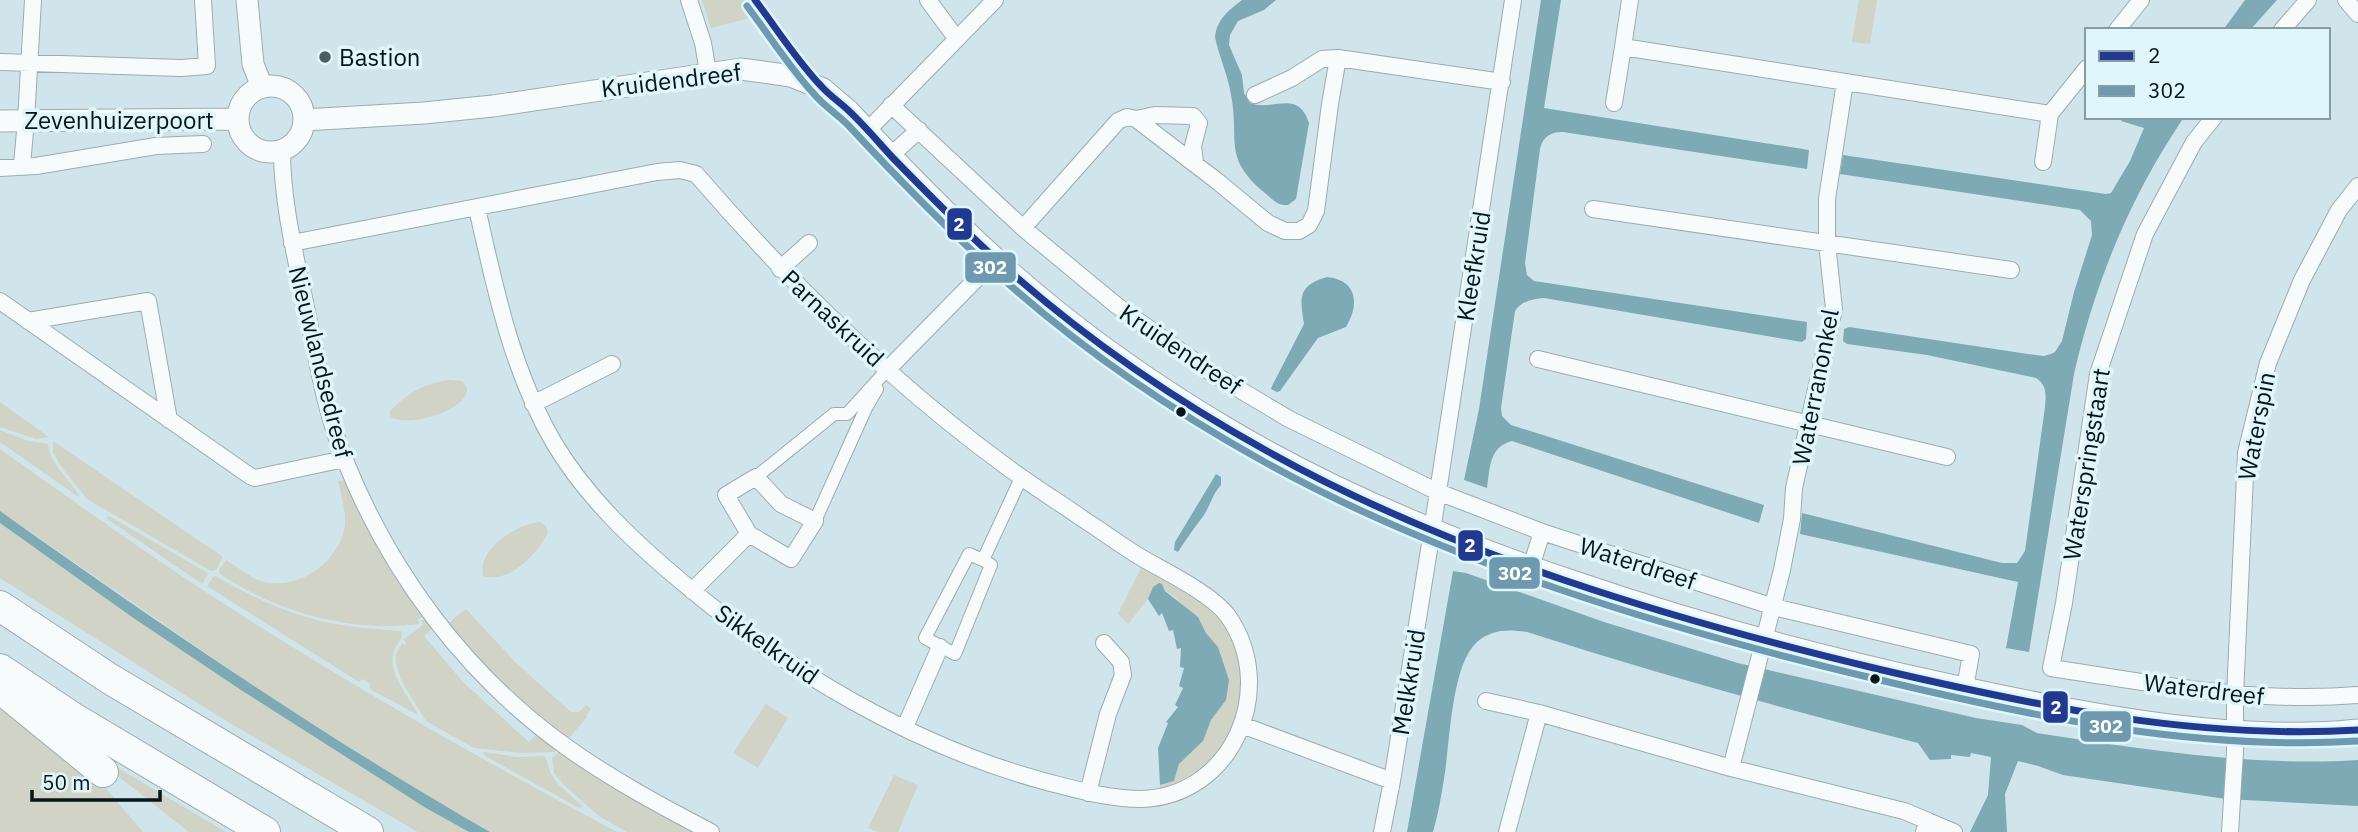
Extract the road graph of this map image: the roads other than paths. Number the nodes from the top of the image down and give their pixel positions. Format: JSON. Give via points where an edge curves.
{"nodes":[{"id":1,"x":33,"y":0,"type":"edge"},
{"id":2,"x":203,"y":0,"type":"edge"},
{"id":3,"x":247,"y":0,"type":"edge"},
{"id":4,"x":688,"y":0,"type":"edge"},
{"id":5,"x":928,"y":0,"type":"edge"},
{"id":6,"x":995,"y":0,"type":"edge"},
{"id":7,"x":1513,"y":0,"type":"edge"},
{"id":8,"x":1630,"y":0,"type":"edge"},
{"id":9,"x":2141,"y":0,"type":"edge"},
{"id":10,"x":2308,"y":0,"type":"edge"},
{"id":11,"x":2346,"y":0,"type":"edge"},
{"id":12,"x":2358,"y":14,"type":"edge"},
{"id":13,"x":2119,"y":28,"type":"edge"},
{"id":14,"x":2284,"y":28,"type":"edge"},
{"id":15,"x":956,"y":38,"type":"junction"},
{"id":16,"x":1623,"y":47,"type":"junction"},
{"id":17,"x":1338,"y":58,"type":"junction"},
{"id":18,"x":0,"y":62,"type":"edge"},
{"id":19,"x":29,"y":64,"type":"junction"},
{"id":20,"x":2085,"y":70,"type":"edge"},
{"id":21,"x":708,"y":72,"type":"junction"},
{"id":22,"x":1502,"y":82,"type":"junction"},
{"id":23,"x":1845,"y":82,"type":"junction"},
{"id":24,"x":262,"y":87,"type":"junction"},
{"id":25,"x":1255,"y":95,"type":"dead end"},
{"id":26,"x":1614,"y":103,"type":"dead end"},
{"id":27,"x":891,"y":105,"type":"junction"},
{"id":28,"x":2050,"y":114,"type":"junction"},
{"id":29,"x":238,"y":119,"type":"junction"},
{"id":30,"x":1136,"y":119,"type":"junction"},
{"id":31,"x":2212,"y":119,"type":"edge"},
{"id":32,"x":26,"y":120,"type":"junction"},
{"id":33,"x":304,"y":120,"type":"junction"},
{"id":34,"x":0,"y":121,"type":"edge"},
{"id":35,"x":919,"y":130,"type":"junction"},
{"id":36,"x":867,"y":131,"type":"junction"},
{"id":37,"x":203,"y":144,"type":"dead end"},
{"id":38,"x":282,"y":149,"type":"junction"},
{"id":39,"x":891,"y":155,"type":"junction"},
{"id":40,"x":2043,"y":162,"type":"dead end"},
{"id":41,"x":1195,"y":163,"type":"junction"},
{"id":42,"x":22,"y":165,"type":"junction"},
{"id":43,"x":0,"y":168,"type":"edge"},
{"id":44,"x":2358,"y":186,"type":"edge"},
{"id":45,"x":477,"y":208,"type":"junction"},
{"id":46,"x":1593,"y":209,"type":"dead end"},
{"id":47,"x":1023,"y":228,"type":"junction"},
{"id":48,"x":292,"y":243,"type":"junction"},
{"id":49,"x":809,"y":243,"type":"dead end"},
{"id":50,"x":1826,"y":243,"type":"junction"},
{"id":51,"x":996,"y":259,"type":"junction"},
{"id":52,"x":780,"y":269,"type":"junction"},
{"id":53,"x":2011,"y":270,"type":"dead end"},
{"id":54,"x":0,"y":301,"type":"edge"},
{"id":55,"x":28,"y":321,"type":"junction"},
{"id":56,"x":1538,"y":359,"type":"dead end"},
{"id":57,"x":612,"y":364,"type":"dead end"},
{"id":58,"x":887,"y":370,"type":"junction"},
{"id":59,"x":533,"y":404,"type":"junction"},
{"id":60,"x":169,"y":420,"type":"junction"},
{"id":61,"x":1810,"y":425,"type":"junction"},
{"id":62,"x":1947,"y":457,"type":"dead end"},
{"id":63,"x":344,"y":459,"type":"junction"},
{"id":64,"x":756,"y":477,"type":"junction"},
{"id":65,"x":1021,"y":478,"type":"junction"},
{"id":66,"x":1438,"y":492,"type":"junction"},
{"id":67,"x":815,"y":521,"type":"junction"},
{"id":68,"x":1432,"y":531,"type":"junction"},
{"id":69,"x":1542,"y":532,"type":"junction"},
{"id":70,"x":749,"y":534,"type":"junction"},
{"id":71,"x":983,"y":560,"type":"junction"},
{"id":72,"x":1531,"y":567,"type":"junction"},
{"id":73,"x":692,"y":591,"type":"junction"},
{"id":74,"x":0,"y":606,"type":"edge"},
{"id":75,"x":1774,"y":607,"type":"junction"},
{"id":76,"x":1765,"y":641,"type":"junction"},
{"id":77,"x":1104,"y":643,"type":"dead end"},
{"id":78,"x":940,"y":647,"type":"junction"},
{"id":79,"x":2051,"y":668,"type":"joint"},
{"id":80,"x":0,"y":669,"type":"edge"},
{"id":81,"x":0,"y":688,"type":"edge"},
{"id":82,"x":1965,"y":688,"type":"junction"},
{"id":83,"x":2235,"y":695,"type":"junction"},
{"id":84,"x":2358,"y":695,"type":"edge"},
{"id":85,"x":1486,"y":701,"type":"dead end"},
{"id":86,"x":1539,"y":713,"type":"junction"},
{"id":87,"x":1242,"y":725,"type":"junction"},
{"id":88,"x":905,"y":727,"type":"junction"},
{"id":89,"x":2235,"y":730,"type":"junction"},
{"id":90,"x":2358,"y":730,"type":"edge"},
{"id":91,"x":1731,"y":768,"type":"junction"},
{"id":92,"x":103,"y":772,"type":"dead end"},
{"id":93,"x":1392,"y":781,"type":"junction"},
{"id":94,"x":1088,"y":793,"type":"junction"},
{"id":95,"x":1926,"y":827,"type":"edge"},
{"id":96,"x":265,"y":832,"type":"edge"},
{"id":97,"x":368,"y":832,"type":"edge"},
{"id":98,"x":711,"y":832,"type":"edge"},
{"id":99,"x":1382,"y":832,"type":"edge"},
{"id":100,"x":1507,"y":832,"type":"edge"},
{"id":101,"x":1954,"y":832,"type":"edge"},
{"id":102,"x":2230,"y":832,"type":"edge"}],
"edges":[{"from":1,"to":19,"type":"street"},
{"from":2,"to":19,"type":"street","via":[[207,66]]},
{"from":3,"to":24,"type":"street","via":[[253,64]]},
{"from":4,"to":21,"type":"street"},
{"from":5,"to":15,"type":"street"},
{"from":6,"to":15,"type":"street"},
{"from":7,"to":22,"type":"street","name":"Kleefkruid"},
{"from":8,"to":16,"type":"street"},
{"from":9,"to":13,"type":"street"},
{"from":10,"to":14,"type":"street"},
{"from":11,"to":12,"type":"street"},
{"from":15,"to":27,"type":"street"},
{"from":16,"to":23,"type":"street"},
{"from":16,"to":26,"type":"street"},
{"from":17,"to":22,"type":"street"},
{"from":17,"to":25,"type":"street","via":[[1322,59]]},
{"from":17,"to":41,"type":"street","via":[[1316,211],[1309,225],[1285,231],[1268,223]]},
{"from":18,"to":19,"type":"street"},
{"from":19,"to":32,"type":"street"},
{"from":20,"to":28,"type":"street"},
{"from":21,"to":33,"type":"street","name":"Kruidendreef","via":[[493,106]]},
{"from":21,"to":36,"type":"street","name":"Kruidendreef","via":[[741,69],[792,76],[823,89]]},
{"from":22,"to":66,"type":"street","name":"Kleefkruid"},
{"from":23,"to":28,"type":"street"},
{"from":23,"to":50,"type":"street","name":"Waterranonkel"},
{"from":24,"to":29,"type":"street","via":[[244,99]]},
{"from":24,"to":33,"type":"street","via":[[290,92],[302,108]]},
{"from":27,"to":35,"type":"street","name":"Kruidendreef"},
{"from":27,"to":36,"type":"street"},
{"from":28,"to":40,"type":"street"},
{"from":29,"to":32,"type":"street","name":"Zevenhuizerpoort"},
{"from":29,"to":38,"type":"street","via":[[239,130],[252,146],[272,152]]},
{"from":30,"to":41,"type":"street"},
{"from":30,"to":41,"type":"street","via":[[1193,116],[1199,123]]},
{"from":30,"to":47,"type":"street","via":[[1118,121]]},
{"from":31,"to":79,"type":"street","name":"Waterspringstaart","via":[[2194,142],[2145,234],[2098,374]]},
{"from":32,"to":34,"type":"street","name":"Zevenhuizerpoort"},
{"from":32,"to":42,"type":"street"},
{"from":33,"to":38,"type":"street","via":[[293,143]]},
{"from":35,"to":39,"type":"street"},
{"from":35,"to":47,"type":"street","name":"Kruidendreef"},
{"from":36,"to":39,"type":"street","name":"Kruidendreef"},
{"from":37,"to":42,"type":"street"},
{"from":38,"to":48,"type":"street","name":"Nieuwlandsedreef"},
{"from":39,"to":51,"type":"street","name":"Kruidendreef"},
{"from":42,"to":43,"type":"street"},
{"from":44,"to":83,"type":"street","name":"Waterspin","via":[[2339,210],[2302,280],[2268,363],[2246,453]]},
{"from":45,"to":48,"type":"street","name":"Parnaskruid"},
{"from":45,"to":52,"type":"street","name":"Parnaskruid","via":[[680,170],[696,174]]},
{"from":45,"to":59,"type":"street","name":"Sikkelkruid","via":[[503,320]]},
{"from":46,"to":50,"type":"street"},
{"from":47,"to":66,"type":"street","name":"Kruidendreef","via":[[1116,305],[1210,372],[1289,419]]},
{"from":48,"to":63,"type":"street","name":"Nieuwlandsedreef","via":[[318,369]]},
{"from":49,"to":52,"type":"street"},
{"from":50,"to":53,"type":"street"},
{"from":50,"to":61,"type":"street","name":"Waterranonkel","via":[[1834,309]]},
{"from":51,"to":58,"type":"street"},
{"from":51,"to":68,"type":"street","name":"Kruidendreef","via":[[1124,360],[1229,429]]},
{"from":52,"to":58,"type":"street","name":"Parnaskruid"},
{"from":54,"to":55,"type":"street"},
{"from":55,"to":60,"type":"street"},
{"from":55,"to":60,"type":"street","via":[[148,301]]},
{"from":56,"to":61,"type":"street"},
{"from":57,"to":59,"type":"street"},
{"from":58,"to":64,"type":"street","via":[[847,414],[834,414]]},
{"from":58,"to":65,"type":"street","name":"Parnaskruid"},
{"from":58,"to":67,"type":"street"},
{"from":59,"to":73,"type":"street","name":"Sikkelkruid","via":[[589,492],[643,550]]},
{"from":60,"to":63,"type":"street","via":[[255,478]]},
{"from":61,"to":62,"type":"street"},
{"from":61,"to":75,"type":"street","name":"Waterranonkel"},
{"from":63,"to":98,"type":"street","name":"Nieuwlandsedreef","via":[[372,520],[413,588],[484,677],[565,746]]},
{"from":64,"to":67,"type":"street","via":[[781,504]]},
{"from":64,"to":70,"type":"street","via":[[726,495]]},
{"from":65,"to":71,"type":"street"},
{"from":65,"to":87,"type":"street","name":"Parnaskruid","via":[[1212,600],[1228,617],[1243,646],[1250,682]]},
{"from":66,"to":68,"type":"street","name":"Kleefkruid"},
{"from":66,"to":69,"type":"street","name":"Waterdreef"},
{"from":67,"to":70,"type":"street","via":[[791,559]]},
{"from":68,"to":72,"type":"street","name":"Waterdreef"},
{"from":68,"to":93,"type":"street","name":"Melkkruid"},
{"from":69,"to":72,"type":"street"},
{"from":69,"to":75,"type":"street","name":"Waterdreef"},
{"from":70,"to":73,"type":"street"},
{"from":71,"to":78,"type":"street","via":[[991,565],[956,654]]},
{"from":71,"to":78,"type":"street","via":[[969,554],[925,638]]},
{"from":72,"to":76,"type":"street","name":"Waterdreef"},
{"from":73,"to":88,"type":"street","name":"Sikkelkruid","via":[[801,671]]},
{"from":74,"to":97,"type":"highway","via":[[110,678]]},
{"from":75,"to":76,"type":"street"},
{"from":75,"to":82,"type":"street","name":"Waterdreef","via":[[1971,653]]},
{"from":76,"to":82,"type":"street","name":"Waterdreef"},
{"from":76,"to":91,"type":"street"},
{"from":77,"to":94,"type":"street","via":[[1121,662],[1123,675],[1104,726]]},
{"from":78,"to":88,"type":"street"},
{"from":79,"to":83,"type":"street","name":"Waterdreef"},
{"from":80,"to":96,"type":"highway"},
{"from":81,"to":92,"type":"highway"},
{"from":82,"to":89,"type":"street","name":"Waterdreef","via":[[2123,717]]},
{"from":83,"to":84,"type":"street","name":"Waterdreef"},
{"from":83,"to":89,"type":"street","name":"Waterspin"},
{"from":85,"to":86,"type":"street"},
{"from":86,"to":91,"type":"street"},
{"from":86,"to":100,"type":"street"},
{"from":87,"to":93,"type":"street"},
{"from":87,"to":94,"type":"street","name":"Sikkelkruid","via":[[1228,754],[1181,791],[1136,799]]},
{"from":88,"to":94,"type":"street","name":"Sikkelkruid","via":[[1006,770]]},
{"from":89,"to":90,"type":"street","name":"Waterdreef"},
{"from":89,"to":102,"type":"street","name":"Waterspin"},
{"from":91,"to":95,"type":"street","via":[[1904,811]]},
{"from":93,"to":99,"type":"street","name":"Melkkruid"},
{"from":95,"to":101,"type":"street"}]}
